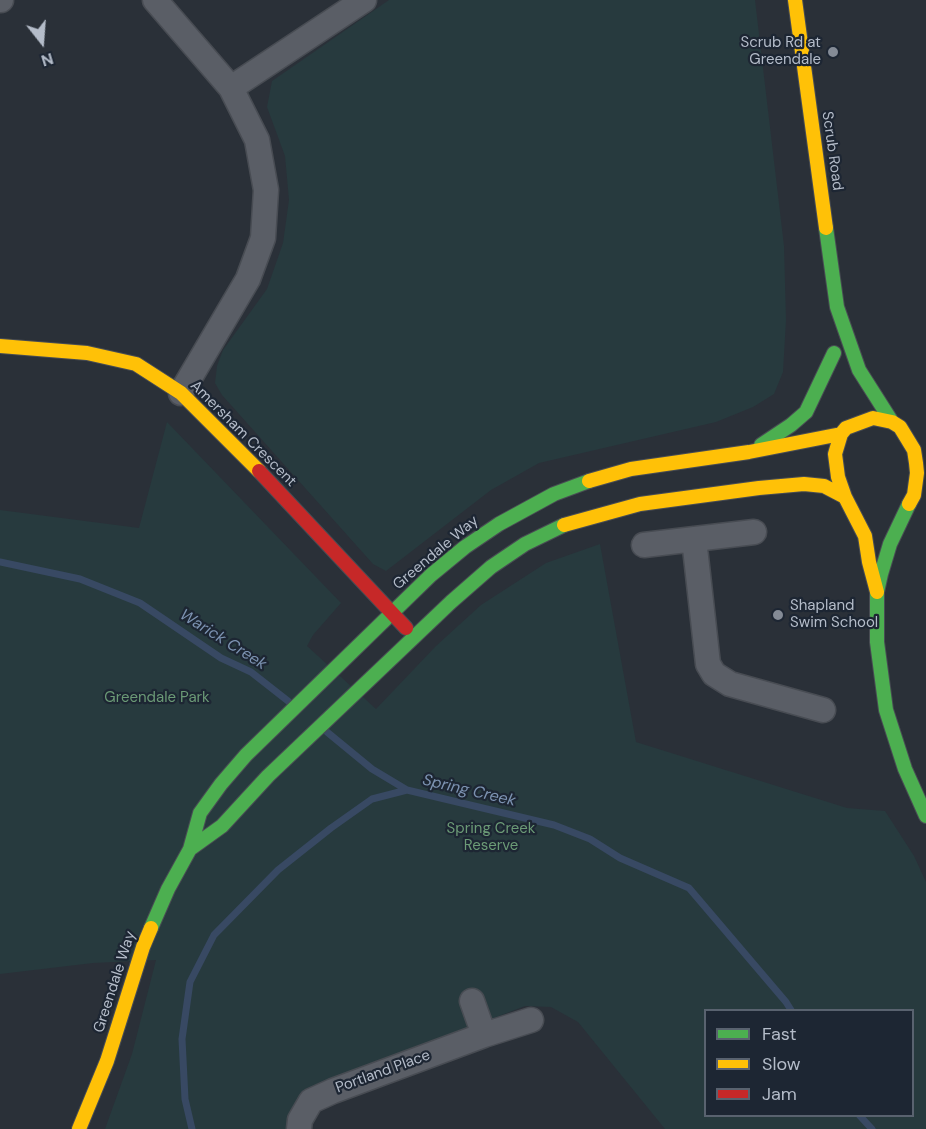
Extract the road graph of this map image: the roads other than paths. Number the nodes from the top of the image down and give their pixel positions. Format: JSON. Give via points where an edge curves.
{"nodes":[{"id":1,"x":155,"y":0,"type":"edge"},
{"id":2,"x":364,"y":0,"type":"edge"},
{"id":3,"x":795,"y":0,"type":"edge"},
{"id":4,"x":231,"y":88,"type":"junction"},
{"id":5,"x":837,"y":308,"type":"junction"},
{"id":6,"x":0,"y":346,"type":"edge"},
{"id":7,"x":834,"y":353,"type":"junction"},
{"id":8,"x":838,"y":380,"type":"dead end"},
{"id":9,"x":181,"y":393,"type":"junction"},
{"id":10,"x":896,"y":425,"type":"junction"},
{"id":11,"x":917,"y":426,"type":"dead end"},
{"id":12,"x":844,"y":427,"type":"junction"},
{"id":13,"x":749,"y":453,"type":"junction"},
{"id":14,"x":920,"y":492,"type":"edge"},
{"id":15,"x":845,"y":497,"type":"junction"},
{"id":16,"x":908,"y":508,"type":"junction"},
{"id":17,"x":854,"y":515,"type":"junction"},
{"id":18,"x":754,"y":532,"type":"dead end"},
{"id":19,"x":694,"y":539,"type":"junction"},
{"id":20,"x":644,"y":545,"type":"dead end"},
{"id":21,"x":877,"y":592,"type":"junction"},
{"id":22,"x":392,"y":612,"type":"junction"},
{"id":23,"x":413,"y":636,"type":"junction"},
{"id":24,"x":823,"y":710,"type":"dead end"},
{"id":25,"x":926,"y":816,"type":"edge"},
{"id":26,"x":190,"y":849,"type":"junction"},
{"id":27,"x":472,"y":1001,"type":"dead end"},
{"id":28,"x":531,"y":1020,"type":"dead end"},
{"id":29,"x":484,"y":1035,"type":"junction"},
{"id":30,"x":79,"y":1129,"type":"edge"},
{"id":31,"x":299,"y":1129,"type":"edge"}],
"edges":[{"from":1,"to":4,"type":"street"},
{"from":2,"to":4,"type":"street"},
{"from":3,"to":5,"type":"street","name":"Scrub Road"},
{"from":4,"to":9,"type":"street","via":[[257,140],[266,190],[263,238],[248,279]]},
{"from":5,"to":7,"type":"street","name":"Scrub Road"},
{"from":5,"to":10,"type":"street","name":"Scrub Road","via":[[859,370]]},
{"from":6,"to":9,"type":"street","name":"Amersham Crescent","via":[[87,353],[136,364]]},
{"from":7,"to":8,"type":"street","name":"Scrub Road"},
{"from":7,"to":13,"type":"street","via":[[806,412]]},
{"from":9,"to":22,"type":"street","name":"Amersham Crescent"},
{"from":10,"to":11,"type":"street"},
{"from":10,"to":12,"type":"street","via":[[873,418]]},
{"from":10,"to":14,"type":"street","via":[[914,450]]},
{"from":12,"to":13,"type":"street","name":"Greendale Way"},
{"from":12,"to":15,"type":"street","via":[[835,454]]},
{"from":13,"to":22,"type":"street","name":"Greendale Way","via":[[631,469],[554,494],[465,547]]},
{"from":14,"to":16,"type":"street"},
{"from":15,"to":17,"type":"street"},
{"from":15,"to":23,"type":"street","name":"Greendale Way","via":[[824,486],[759,488],[640,504],[559,526],[492,567]]},
{"from":16,"to":17,"type":"street","via":[[883,523],[870,523]]},
{"from":16,"to":21,"type":"street","via":[[890,544]]},
{"from":17,"to":21,"type":"street","via":[[865,536]]},
{"from":18,"to":19,"type":"street"},
{"from":19,"to":20,"type":"street"},
{"from":19,"to":24,"type":"street","via":[[708,664],[714,674],[730,684]]},
{"from":21,"to":25,"type":"street","via":[[877,642],[886,710],[905,769]]},
{"from":22,"to":23,"type":"street","name":"Amersham Crescent"},
{"from":22,"to":26,"type":"street","name":"Greendale Way","via":[[221,784],[200,813]]},
{"from":23,"to":26,"type":"street","name":"Greendale Way","via":[[268,776],[222,826]]},
{"from":26,"to":30,"type":"street","name":"Greendale Way","via":[[155,916],[107,1060]]},
{"from":27,"to":29,"type":"street"},
{"from":28,"to":29,"type":"street","name":"Portland Place"},
{"from":29,"to":31,"type":"street","name":"Portland Place","via":[[311,1101]]}]}
